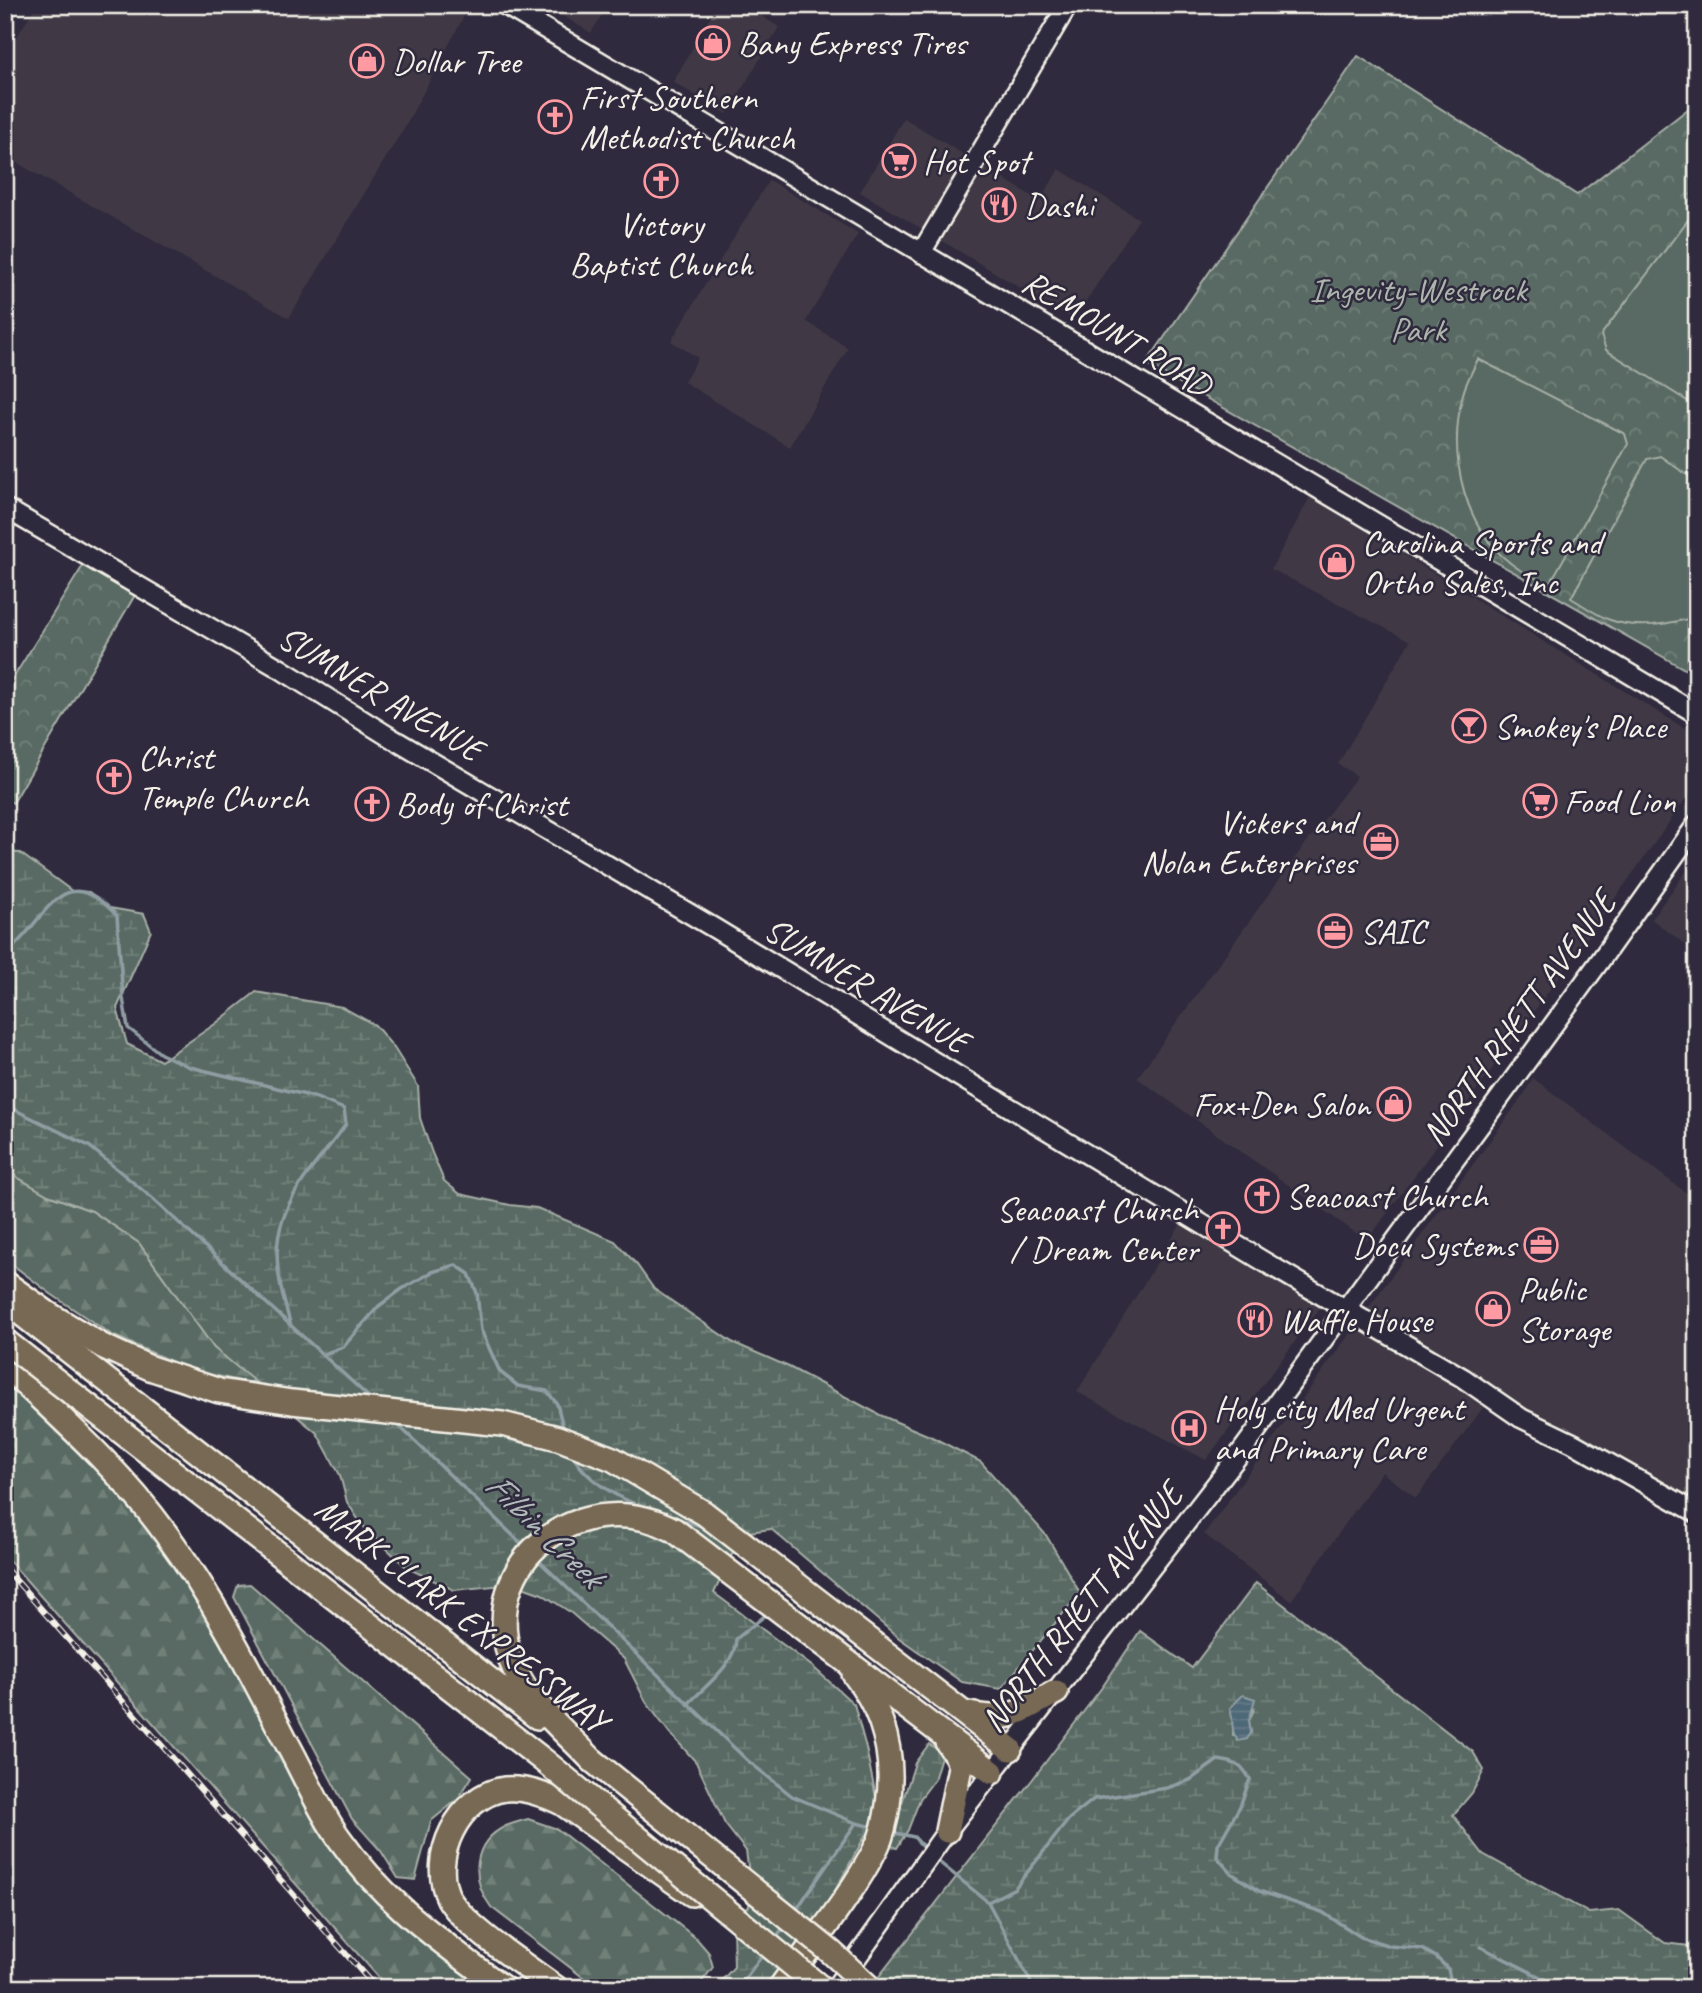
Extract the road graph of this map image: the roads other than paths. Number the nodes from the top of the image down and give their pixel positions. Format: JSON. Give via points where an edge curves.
{"nodes":[{"id":1,"x":505,"y":5,"type":"edge"},
{"id":2,"x":1068,"y":5,"type":"edge"},
{"id":3,"x":921,"y":253,"type":"junction"},
{"id":4,"x":5,"y":508,"type":"edge"},
{"id":5,"x":1697,"y":714,"type":"edge"},
{"id":6,"x":1697,"y":824,"type":"edge"},
{"id":7,"x":5,"y":1283,"type":"edge"},
{"id":8,"x":5,"y":1300,"type":"edge"},
{"id":9,"x":1345,"y":1308,"type":"junction"},
{"id":10,"x":5,"y":1342,"type":"edge"},
{"id":11,"x":5,"y":1365,"type":"edge"},
{"id":12,"x":1697,"y":1513,"type":"edge"},
{"id":13,"x":831,"y":1648,"type":"junction"},
{"id":14,"x":1056,"y":1692,"type":"junction"},
{"id":15,"x":965,"y":1713,"type":"junction"},
{"id":16,"x":934,"y":1730,"type":"junction"},
{"id":17,"x":1010,"y":1749,"type":"junction"},
{"id":18,"x":592,"y":1760,"type":"junction"},
{"id":19,"x":992,"y":1772,"type":"junction"},
{"id":20,"x":947,"y":1830,"type":"junction"},
{"id":21,"x":790,"y":1962,"type":"junction"},
{"id":22,"x":502,"y":1987,"type":"edge"},
{"id":23,"x":556,"y":1988,"type":"edge"},
{"id":24,"x":780,"y":1988,"type":"edge"},
{"id":25,"x":821,"y":1988,"type":"edge"},
{"id":26,"x":835,"y":1988,"type":"edge"},
{"id":27,"x":870,"y":1988,"type":"edge"}],
"edges":[{"from":1,"to":3,"type":"main road","name":"REMOUNT ROAD"},
{"from":2,"to":3,"type":"main road"},
{"from":3,"to":5,"type":"main road","name":"REMOUNT ROAD"},
{"from":4,"to":9,"type":"main road","name":"SUMNER AVENUE"},
{"from":6,"to":9,"type":"main road","name":"NORTH RHETT AVENUE"},
{"from":7,"to":15,"type":"highway","via":[[102,1346],[219,1391],[502,1424],[613,1459],[704,1514]]},
{"from":8,"to":18,"type":"highway","name":"MARK CLARK EXPRESSWAY"},
{"from":9,"to":12,"type":"main road","name":"SUMNER AVENUE","via":[[1521,1418]]},
{"from":9,"to":14,"type":"main road","name":"NORTH RHETT AVENUE"},
{"from":10,"to":21,"type":"highway","name":"MARK CLARK EXPRESSWAY","bridge":true,"via":[[408,1654]]},
{"from":11,"to":22,"type":"highway","via":[[99,1456],[167,1534],[230,1636],[340,1839],[405,1913]]},
{"from":13,"to":16,"type":"highway"},
{"from":13,"to":18,"type":"highway","via":[[674,1530],[638,1516],[582,1519],[530,1553],[512,1581],[505,1634],[522,1684]]},
{"from":13,"to":24,"type":"highway","via":[[856,1676],[885,1730],[892,1765],[887,1814],[877,1846]]},
{"from":14,"to":15,"type":"highway","via":[[1009,1717]]},
{"from":14,"to":17,"type":"main road","name":"NORTH RHETT AVENUE"},
{"from":15,"to":17,"type":"highway"},
{"from":16,"to":19,"type":"highway"},
{"from":16,"to":20,"type":"highway","via":[[948,1742],[960,1768]]},
{"from":17,"to":19,"type":"main road","name":"NORTH RHETT AVENUE"},
{"from":18,"to":27,"type":"highway","name":"MARK CLARK EXPRESSWAY","bridge":true},
{"from":19,"to":20,"type":"main road","name":"NORTH RHETT AVENUE"},
{"from":20,"to":26,"type":"main road","name":"NORTH RHETT AVENUE"},
{"from":21,"to":23,"type":"highway","bridge":true,"via":[[562,1803],[537,1793],[506,1789],[478,1800],[460,1819],[444,1854],[446,1892],[459,1914]]},
{"from":21,"to":25,"type":"highway","name":"MARK CLARK EXPRESSWAY","bridge":true}]}
